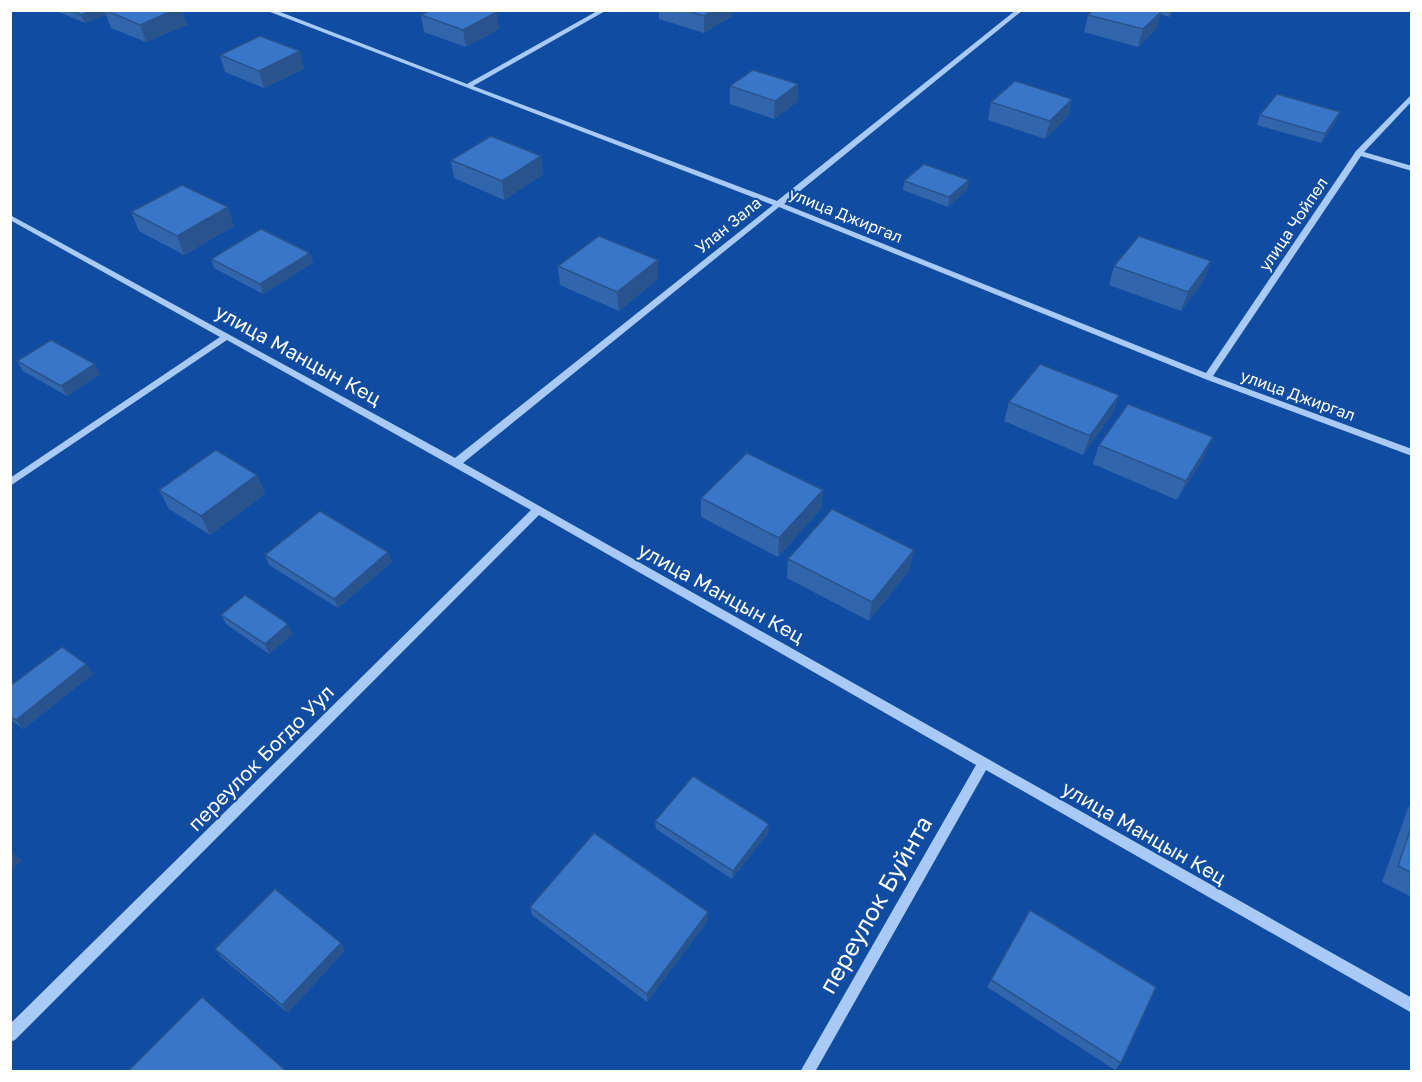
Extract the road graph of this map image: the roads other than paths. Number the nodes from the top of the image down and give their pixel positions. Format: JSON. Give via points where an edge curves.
{"nodes":[{"id":1,"x":268,"y":10,"type":"edge"},
{"id":2,"x":604,"y":10,"type":"edge"},
{"id":3,"x":1020,"y":10,"type":"edge"},
{"id":4,"x":468,"y":86,"type":"junction"},
{"id":5,"x":1412,"y":96,"type":"edge"},
{"id":6,"x":1359,"y":153,"type":"junction"},
{"id":7,"x":1412,"y":169,"type":"edge"},
{"id":8,"x":778,"y":204,"type":"junction"},
{"id":9,"x":10,"y":217,"type":"edge"},
{"id":10,"x":227,"y":336,"type":"junction"},
{"id":11,"x":1208,"y":377,"type":"junction"},
{"id":12,"x":1412,"y":453,"type":"edge"},
{"id":13,"x":456,"y":463,"type":"junction"},
{"id":14,"x":10,"y":483,"type":"edge"},
{"id":15,"x":538,"y":510,"type":"junction"},
{"id":16,"x":984,"y":762,"type":"junction"},
{"id":17,"x":1412,"y":1006,"type":"edge"},
{"id":18,"x":10,"y":1035,"type":"edge"},
{"id":19,"x":807,"y":1071,"type":"edge"}],
"edges":[{"from":1,"to":4,"type":"street","name":"улица Джиргал"},
{"from":2,"to":4,"type":"street"},
{"from":3,"to":8,"type":"street","name":"Улан Зала"},
{"from":4,"to":8,"type":"street","name":"улица Джиргал"},
{"from":5,"to":6,"type":"street","name":"улица Чойпел"},
{"from":6,"to":7,"type":"street"},
{"from":6,"to":11,"type":"street","name":"улица Чойпел"},
{"from":8,"to":11,"type":"street","name":"улица Джиргал"},
{"from":8,"to":13,"type":"street","name":"Улан Зала"},
{"from":9,"to":10,"type":"street","name":"улица Манцын Кец"},
{"from":10,"to":13,"type":"street","name":"улица Манцын Кец"},
{"from":10,"to":14,"type":"street"},
{"from":11,"to":12,"type":"street","name":"улица Джиргал"},
{"from":13,"to":15,"type":"street","name":"улица Манцын Кец"},
{"from":15,"to":16,"type":"street","name":"улица Манцын Кец"},
{"from":15,"to":18,"type":"street","name":"переулок Богдо Уул"},
{"from":16,"to":17,"type":"street","name":"улица Манцын Кец"},
{"from":16,"to":19,"type":"street","name":"переулок Буйнта"}]}
